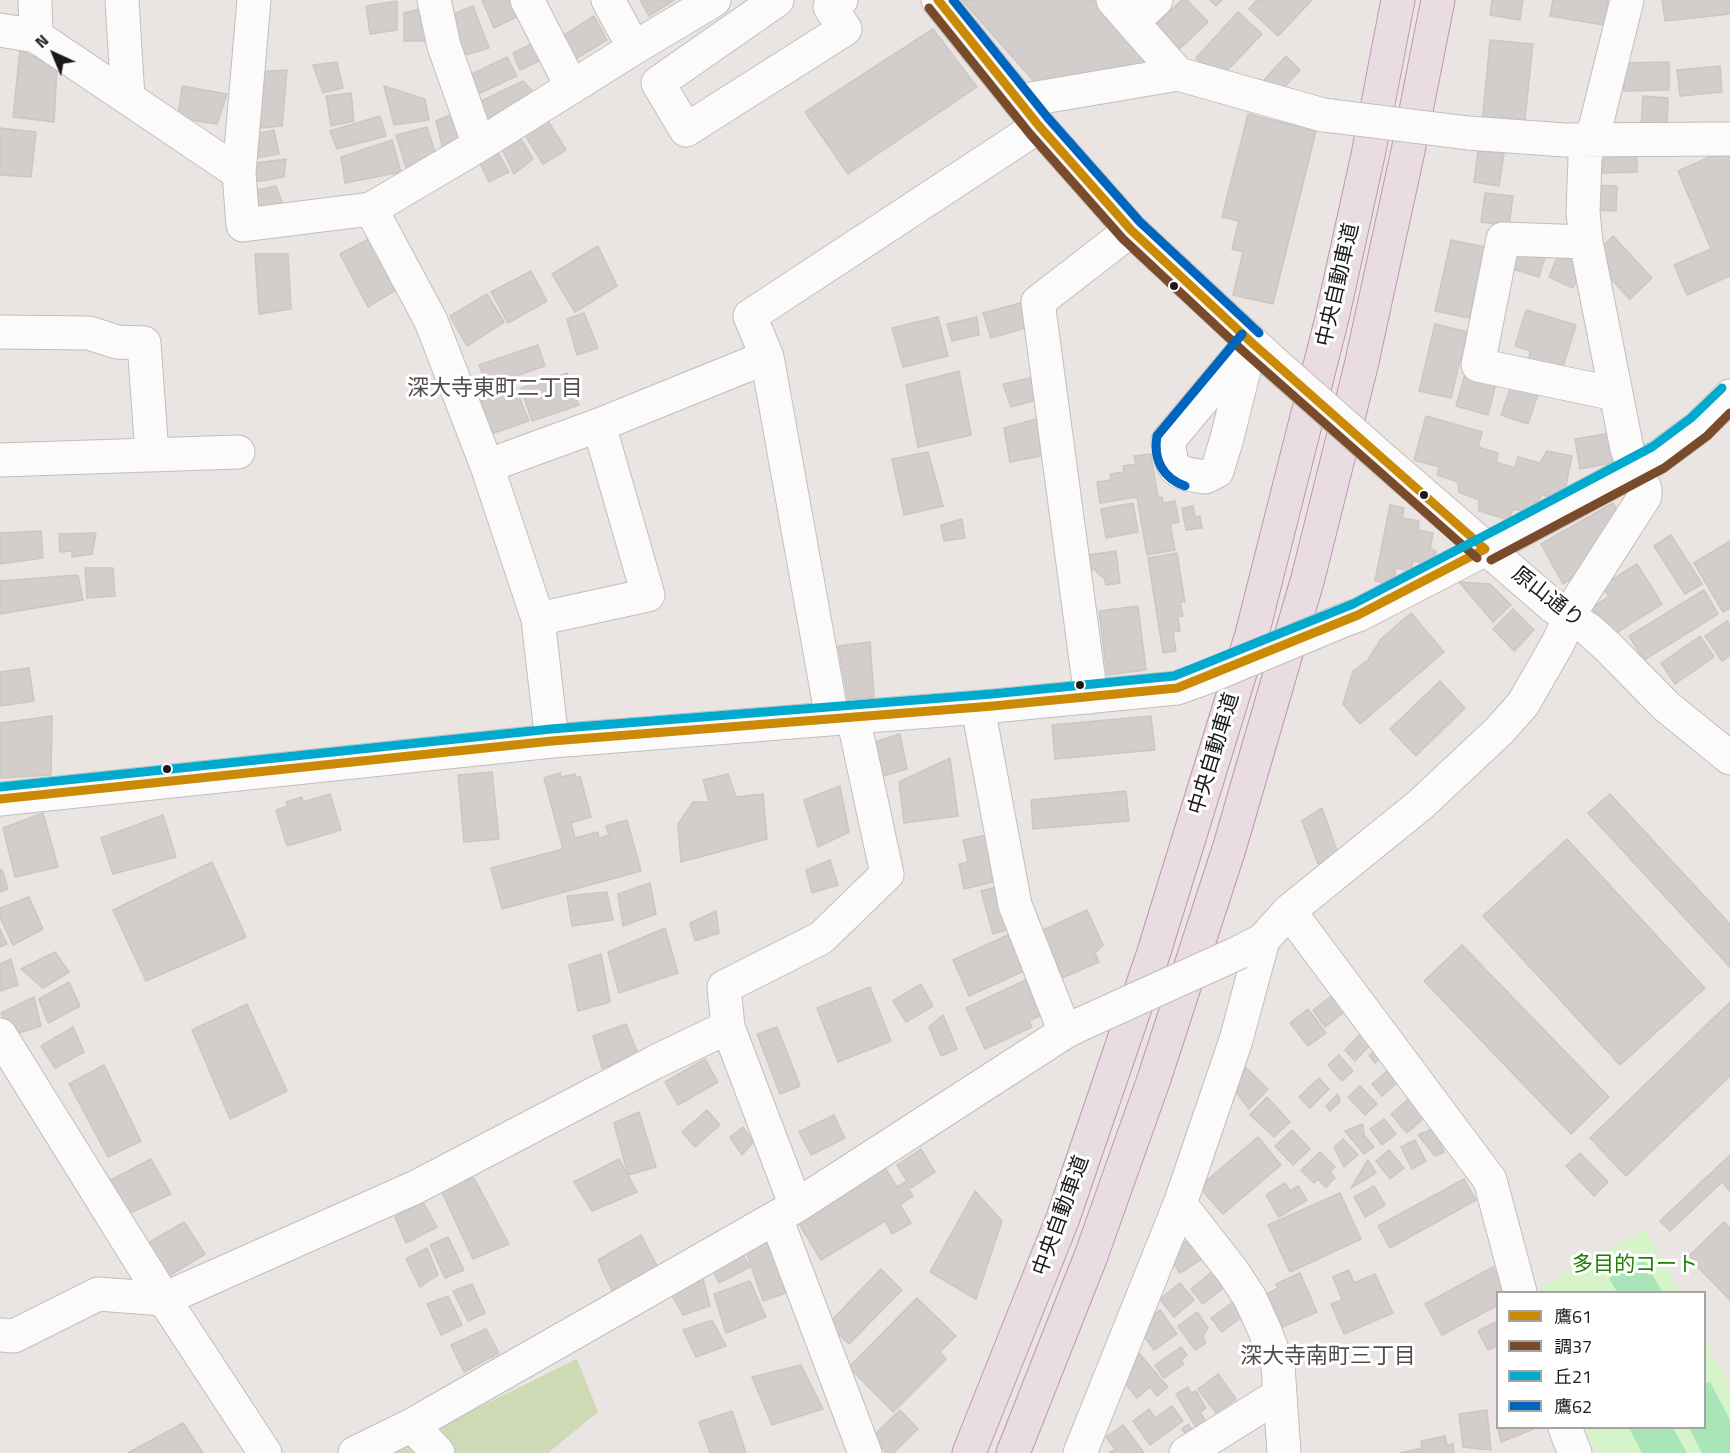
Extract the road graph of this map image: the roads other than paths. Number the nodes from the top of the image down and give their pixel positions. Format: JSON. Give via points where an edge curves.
{"nodes":[{"id":1,"x":35,"y":0,"type":"edge"},
{"id":2,"x":122,"y":0,"type":"edge"},
{"id":3,"x":254,"y":0,"type":"edge"},
{"id":4,"x":434,"y":0,"type":"edge"},
{"id":5,"x":527,"y":0,"type":"edge"},
{"id":6,"x":608,"y":0,"type":"edge"},
{"id":7,"x":714,"y":0,"type":"edge"},
{"id":8,"x":777,"y":0,"type":"edge"},
{"id":9,"x":841,"y":0,"type":"edge"},
{"id":10,"x":938,"y":0,"type":"edge"},
{"id":11,"x":1156,"y":0,"type":"edge"},
{"id":12,"x":1398,"y":0,"type":"edge"},
{"id":13,"x":1438,"y":0,"type":"edge"},
{"id":14,"x":1627,"y":0,"type":"edge"},
{"id":15,"x":1123,"y":11,"type":"edge"},
{"id":16,"x":0,"y":30,"type":"edge"},
{"id":17,"x":36,"y":36,"type":"junction"},
{"id":18,"x":634,"y":48,"type":"junction"},
{"id":19,"x":1178,"y":74,"type":"junction"},
{"id":20,"x":572,"y":87,"type":"junction"},
{"id":21,"x":128,"y":98,"type":"junction"},
{"id":22,"x":1019,"y":101,"type":"junction"},
{"id":23,"x":1039,"y":126,"type":"junction"},
{"id":24,"x":1730,"y":139,"type":"edge"},
{"id":25,"x":1590,"y":140,"type":"junction"},
{"id":26,"x":479,"y":145,"type":"junction"},
{"id":27,"x":239,"y":172,"type":"junction"},
{"id":28,"x":371,"y":209,"type":"junction"},
{"id":29,"x":1131,"y":230,"type":"junction"},
{"id":30,"x":1586,"y":242,"type":"junction"},
{"id":31,"x":0,"y":332,"type":"edge"},
{"id":32,"x":767,"y":357,"type":"junction"},
{"id":33,"x":1615,"y":394,"type":"junction"},
{"id":34,"x":1730,"y":396,"type":"edge"},
{"id":35,"x":599,"y":425,"type":"junction"},
{"id":36,"x":238,"y":452,"type":"dead end"},
{"id":37,"x":152,"y":455,"type":"junction"},
{"id":38,"x":0,"y":460,"type":"edge"},
{"id":39,"x":488,"y":466,"type":"junction"},
{"id":40,"x":1635,"y":470,"type":"junction"},
{"id":41,"x":1485,"y":549,"type":"junction"},
{"id":42,"x":1570,"y":617,"type":"junction"},
{"id":43,"x":538,"y":619,"type":"junction"},
{"id":44,"x":1091,"y":697,"type":"junction"},
{"id":45,"x":978,"y":708,"type":"junction"},
{"id":46,"x":843,"y":718,"type":"junction"},
{"id":47,"x":552,"y":741,"type":"junction"},
{"id":48,"x":1730,"y":758,"type":"edge"},
{"id":49,"x":0,"y":799,"type":"edge"},
{"id":50,"x":1289,"y":911,"type":"junction"},
{"id":51,"x":1251,"y":946,"type":"junction"},
{"id":52,"x":728,"y":1027,"type":"junction"},
{"id":53,"x":1073,"y":1028,"type":"junction"},
{"id":54,"x":0,"y":1035,"type":"edge"},
{"id":55,"x":1180,"y":1204,"type":"junction"},
{"id":56,"x":786,"y":1212,"type":"junction"},
{"id":57,"x":1519,"y":1291,"type":"edge"},
{"id":58,"x":164,"y":1299,"type":"junction"},
{"id":59,"x":0,"y":1335,"type":"edge"},
{"id":60,"x":1279,"y":1395,"type":"junction"},
{"id":61,"x":412,"y":1425,"type":"junction"},
{"id":62,"x":1565,"y":1429,"type":"edge"},
{"id":63,"x":265,"y":1453,"type":"edge"},
{"id":64,"x":354,"y":1453,"type":"edge"},
{"id":65,"x":438,"y":1453,"type":"edge"},
{"id":66,"x":865,"y":1453,"type":"edge"},
{"id":67,"x":969,"y":1453,"type":"edge"},
{"id":68,"x":1013,"y":1453,"type":"edge"},
{"id":69,"x":1080,"y":1453,"type":"edge"},
{"id":70,"x":1186,"y":1453,"type":"edge"},
{"id":71,"x":1284,"y":1453,"type":"edge"},
{"id":72,"x":1575,"y":1453,"type":"edge"}],
"edges":[{"from":1,"to":17,"type":"street"},
{"from":2,"to":21,"type":"street"},
{"from":3,"to":27,"type":"street"},
{"from":4,"to":26,"type":"street","via":[[444,46]]},
{"from":5,"to":20,"type":"street"},
{"from":6,"to":18,"type":"street"},
{"from":7,"to":18,"type":"street"},
{"from":8,"to":9,"type":"street","via":[[658,83],[686,130],[845,29],[830,7]]},
{"from":10,"to":22,"type":"street","name":"原山通り"},
{"from":11,"to":15,"type":"street"},
{"from":12,"to":67,"type":"highway","name":"中央自動車道","via":[[1332,318],[1252,634],[1153,955],[1063,1218]]},
{"from":13,"to":68,"type":"highway","name":"中央自動車道","via":[[1361,366],[1308,578],[1229,849],[1150,1090]]},
{"from":14,"to":25,"type":"street"},
{"from":15,"to":19,"type":"street"},
{"from":16,"to":17,"type":"street"},
{"from":17,"to":21,"type":"street"},
{"from":18,"to":20,"type":"street"},
{"from":19,"to":22,"type":"street"},
{"from":19,"to":25,"type":"street","bridge":true,"via":[[1323,115],[1468,133]]},
{"from":20,"to":26,"type":"street"},
{"from":21,"to":27,"type":"street"},
{"from":22,"to":23,"type":"street","name":"原山通り"},
{"from":23,"to":29,"type":"street","name":"原山通り"},
{"from":23,"to":32,"type":"street","via":[[750,316]]},
{"from":24,"to":25,"type":"street"},
{"from":25,"to":30,"type":"street","via":[[1583,201]]},
{"from":26,"to":28,"type":"street"},
{"from":27,"to":28,"type":"street","via":[[243,225]]},
{"from":28,"to":39,"type":"street","via":[[432,321]]},
{"from":29,"to":41,"type":"street","name":"原山通り","bridge":true},
{"from":29,"to":44,"type":"street","via":[[1038,302]]},
{"from":30,"to":33,"type":"street"},
{"from":30,"to":33,"type":"street","via":[[1503,239],[1478,365]]},
{"from":31,"to":37,"type":"street","via":[[89,333],[117,342],[144,343]]},
{"from":32,"to":35,"type":"street"},
{"from":32,"to":46,"type":"street"},
{"from":33,"to":40,"type":"street"},
{"from":34,"to":40,"type":"street","via":[[1685,438]]},
{"from":35,"to":39,"type":"street"},
{"from":35,"to":43,"type":"street","via":[[648,595]]},
{"from":36,"to":37,"type":"street"},
{"from":37,"to":38,"type":"street"},
{"from":39,"to":43,"type":"street"},
{"from":40,"to":41,"type":"street"},
{"from":40,"to":42,"type":"street","via":[[1646,496]]},
{"from":41,"to":42,"type":"street","name":"原山通り"},
{"from":41,"to":44,"type":"street","bridge":true,"via":[[1358,615],[1205,678],[1177,688]]},
{"from":42,"to":48,"type":"street","name":"原山通り","via":[[1607,646],[1666,706]]},
{"from":42,"to":50,"type":"street","via":[[1523,704],[1498,731],[1420,805]]},
{"from":43,"to":47,"type":"street"},
{"from":44,"to":45,"type":"street"},
{"from":45,"to":46,"type":"street"},
{"from":45,"to":53,"type":"street","via":[[1015,905]]},
{"from":46,"to":47,"type":"street"},
{"from":46,"to":52,"type":"street","via":[[887,874],[821,938],[724,987]]},
{"from":47,"to":49,"type":"street"},
{"from":50,"to":51,"type":"street"},
{"from":50,"to":57,"type":"street","via":[[1490,1180]]},
{"from":51,"to":53,"type":"street","bridge":true},
{"from":51,"to":55,"type":"street","via":[[1236,1040]]},
{"from":52,"to":56,"type":"street"},
{"from":52,"to":58,"type":"street","via":[[416,1187]]},
{"from":53,"to":56,"type":"street"},
{"from":54,"to":58,"type":"street"},
{"from":55,"to":60,"type":"street","via":[[1250,1298],[1278,1366]]},
{"from":55,"to":69,"type":"street"},
{"from":56,"to":61,"type":"street"},
{"from":56,"to":66,"type":"street"},
{"from":58,"to":59,"type":"street","via":[[98,1294],[14,1336]]},
{"from":58,"to":63,"type":"street"},
{"from":60,"to":70,"type":"street"},
{"from":60,"to":71,"type":"street"},
{"from":61,"to":64,"type":"street"},
{"from":61,"to":65,"type":"street"},
{"from":62,"to":72,"type":"street"}]}
